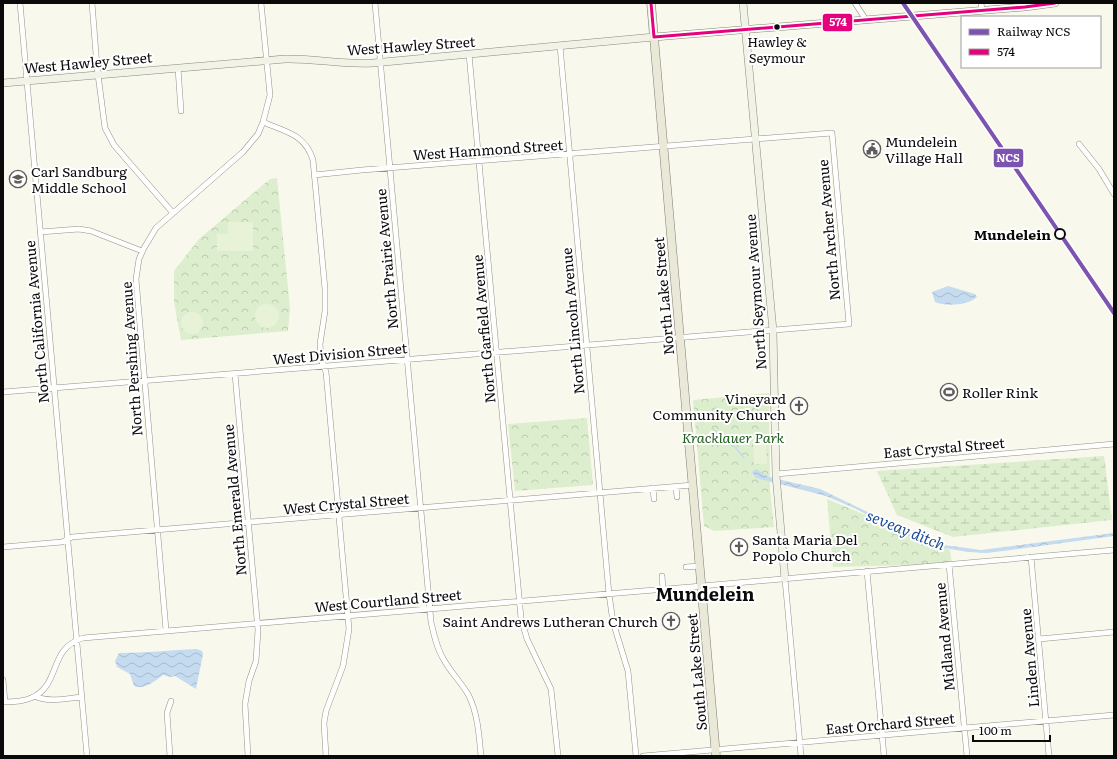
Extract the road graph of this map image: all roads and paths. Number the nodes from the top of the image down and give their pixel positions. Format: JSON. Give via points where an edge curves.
{"nodes":[{"id":1,"x":20,"y":3,"type":"edge"},
{"id":2,"x":92,"y":3,"type":"edge"},
{"id":3,"x":261,"y":3,"type":"edge"},
{"id":4,"x":375,"y":3,"type":"edge"},
{"id":5,"x":651,"y":3,"type":"edge"},
{"id":6,"x":743,"y":3,"type":"edge"},
{"id":7,"x":856,"y":3,"type":"edge"},
{"id":8,"x":1055,"y":3,"type":"edge"},
{"id":9,"x":982,"y":7,"type":"edge"},
{"id":10,"x":866,"y":20,"type":"junction"},
{"id":11,"x":746,"y":30,"type":"junction"},
{"id":12,"x":654,"y":37,"type":"junction"},
{"id":13,"x":560,"y":46,"type":"junction"},
{"id":14,"x":469,"y":54,"type":"junction"},
{"id":15,"x":267,"y":60,"type":"junction"},
{"id":16,"x":380,"y":62,"type":"junction"},
{"id":17,"x":178,"y":68,"type":"junction"},
{"id":18,"x":99,"y":74,"type":"junction"},
{"id":19,"x":27,"y":81,"type":"junction"},
{"id":20,"x":3,"y":82,"type":"edge"},
{"id":21,"x":181,"y":111,"type":"dead end"},
{"id":22,"x":264,"y":122,"type":"junction"},
{"id":23,"x":832,"y":133,"type":"joint"},
{"id":24,"x":756,"y":140,"type":"junction"},
{"id":25,"x":1079,"y":144,"type":"dead end"},
{"id":26,"x":662,"y":147,"type":"junction"},
{"id":27,"x":570,"y":155,"type":"junction"},
{"id":28,"x":480,"y":161,"type":"junction"},
{"id":29,"x":390,"y":168,"type":"junction"},
{"id":30,"x":314,"y":176,"type":"junction"},
{"id":31,"x":1114,"y":194,"type":"edge"},
{"id":32,"x":173,"y":213,"type":"junction"},
{"id":33,"x":40,"y":232,"type":"junction"},
{"id":34,"x":142,"y":251,"type":"junction"},
{"id":35,"x":849,"y":324,"type":"joint"},
{"id":36,"x":772,"y":331,"type":"junction"},
{"id":37,"x":680,"y":339,"type":"junction"},
{"id":38,"x":587,"y":346,"type":"junction"},
{"id":39,"x":497,"y":352,"type":"junction"},
{"id":40,"x":407,"y":359,"type":"junction"},
{"id":41,"x":324,"y":366,"type":"junction"},
{"id":42,"x":235,"y":374,"type":"junction"},
{"id":43,"x":144,"y":381,"type":"junction"},
{"id":44,"x":54,"y":388,"type":"junction"},
{"id":45,"x":3,"y":392,"type":"edge"},
{"id":46,"x":1114,"y":444,"type":"edge"},
{"id":47,"x":776,"y":475,"type":"junction"},
{"id":48,"x":693,"y":485,"type":"junction"},
{"id":49,"x":676,"y":486,"type":"junction"},
{"id":50,"x":654,"y":488,"type":"junction"},
{"id":51,"x":599,"y":493,"type":"junction"},
{"id":52,"x":677,"y":497,"type":"dead end"},
{"id":53,"x":654,"y":499,"type":"dead end"},
{"id":54,"x":510,"y":501,"type":"junction"},
{"id":55,"x":420,"y":508,"type":"junction"},
{"id":56,"x":339,"y":515,"type":"junction"},
{"id":57,"x":248,"y":523,"type":"junction"},
{"id":58,"x":158,"y":530,"type":"junction"},
{"id":59,"x":68,"y":540,"type":"junction"},
{"id":60,"x":3,"y":547,"type":"edge"},
{"id":61,"x":1114,"y":550,"type":"edge"},
{"id":62,"x":1032,"y":557,"type":"junction"},
{"id":63,"x":949,"y":564,"type":"junction"},
{"id":64,"x":700,"y":566,"type":"junction"},
{"id":65,"x":686,"y":567,"type":"dead end"},
{"id":66,"x":867,"y":571,"type":"junction"},
{"id":67,"x":662,"y":576,"type":"dead end"},
{"id":68,"x":785,"y":579,"type":"junction"},
{"id":69,"x":702,"y":586,"type":"junction"},
{"id":70,"x":663,"y":590,"type":"junction"},
{"id":71,"x":609,"y":594,"type":"junction"},
{"id":72,"x":520,"y":601,"type":"junction"},
{"id":73,"x":430,"y":608,"type":"junction"},
{"id":74,"x":348,"y":616,"type":"junction"},
{"id":75,"x":257,"y":623,"type":"junction"},
{"id":76,"x":166,"y":630,"type":"junction"},
{"id":77,"x":1114,"y":632,"type":"edge"},
{"id":78,"x":1039,"y":639,"type":"junction"},
{"id":79,"x":77,"y":640,"type":"junction"},
{"id":80,"x":3,"y":680,"type":"edge"},
{"id":81,"x":35,"y":696,"type":"junction"},
{"id":82,"x":82,"y":697,"type":"junction"},
{"id":83,"x":171,"y":701,"type":"dead end"},
{"id":84,"x":4,"y":702,"type":"edge"},
{"id":85,"x":1114,"y":715,"type":"edge"},
{"id":86,"x":1046,"y":721,"type":"junction"},
{"id":87,"x":964,"y":728,"type":"junction"},
{"id":88,"x":882,"y":735,"type":"junction"},
{"id":89,"x":800,"y":743,"type":"junction"},
{"id":90,"x":716,"y":753,"type":"edge"},
{"id":91,"x":87,"y":756,"type":"edge"},
{"id":92,"x":170,"y":756,"type":"edge"},
{"id":93,"x":248,"y":756,"type":"edge"},
{"id":94,"x":326,"y":756,"type":"edge"},
{"id":95,"x":481,"y":756,"type":"edge"},
{"id":96,"x":558,"y":756,"type":"edge"},
{"id":97,"x":636,"y":756,"type":"edge"},
{"id":98,"x":643,"y":756,"type":"edge"},
{"id":99,"x":801,"y":756,"type":"edge"},
{"id":100,"x":884,"y":756,"type":"edge"},
{"id":101,"x":967,"y":756,"type":"edge"},
{"id":102,"x":1049,"y":756,"type":"edge"}],
"edges":[{"from":1,"to":19,"type":"street","name":"North California Avenue"},
{"from":2,"to":18,"type":"street"},
{"from":3,"to":15,"type":"street"},
{"from":4,"to":16,"type":"street","name":"North Prairie Avenue"},
{"from":5,"to":12,"type":"main road","name":"North Lake Street"},
{"from":6,"to":11,"type":"street","name":"North Seymour Avenue"},
{"from":7,"to":10,"type":"street"},
{"from":8,"to":9,"type":"street","name":"West Hawley Street"},
{"from":9,"to":10,"type":"street","name":"West Hawley Street"},
{"from":10,"to":11,"type":"street","name":"West Hawley Street"},
{"from":11,"to":12,"type":"street","name":"West Hawley Street"},
{"from":11,"to":24,"type":"street","name":"North Seymour Avenue"},
{"from":12,"to":13,"type":"street","name":"West Hawley Street"},
{"from":12,"to":26,"type":"main road","name":"North Lake Street"},
{"from":13,"to":14,"type":"street","name":"West Hawley Street"},
{"from":13,"to":27,"type":"street","name":"North Lincoln Avenue"},
{"from":14,"to":16,"type":"street","name":"West Hawley Street"},
{"from":14,"to":28,"type":"street","name":"North Garfield Avenue"},
{"from":15,"to":16,"type":"street","name":"West Hawley Street","via":[[298,59],[355,64]]},
{"from":15,"to":17,"type":"street","name":"West Hawley Street"},
{"from":15,"to":22,"type":"street","via":[[270,95]]},
{"from":16,"to":29,"type":"street","name":"North Prairie Avenue"},
{"from":17,"to":18,"type":"street","name":"West Hawley Street"},
{"from":17,"to":21,"type":"street"},
{"from":18,"to":19,"type":"street","name":"West Hawley Street"},
{"from":18,"to":32,"type":"street","via":[[105,128],[114,145]]},
{"from":19,"to":20,"type":"street","name":"West Hawley Street"},
{"from":19,"to":33,"type":"street","name":"North California Avenue"},
{"from":22,"to":30,"type":"street","via":[[296,136],[305,143],[313,160]]},
{"from":22,"to":32,"type":"street","via":[[243,152]]},
{"from":23,"to":24,"type":"street","name":"West Hammond Street"},
{"from":23,"to":35,"type":"street","name":"North Archer Avenue"},
{"from":24,"to":26,"type":"street","name":"West Hammond Street"},
{"from":24,"to":36,"type":"street","name":"North Seymour Avenue"},
{"from":25,"to":31,"type":"street","via":[[1099,169]]},
{"from":26,"to":27,"type":"street","name":"West Hammond Street"},
{"from":26,"to":37,"type":"main road","name":"North Lake Street"},
{"from":27,"to":28,"type":"street","name":"West Hammond Street"},
{"from":27,"to":38,"type":"street","name":"North Lincoln Avenue"},
{"from":28,"to":29,"type":"street","name":"West Hammond Street"},
{"from":28,"to":39,"type":"street","name":"North Garfield Avenue"},
{"from":29,"to":30,"type":"street","name":"West Hammond Street"},
{"from":29,"to":40,"type":"street","name":"North Prairie Avenue"},
{"from":30,"to":41,"type":"street","via":[[325,297],[320,344]]},
{"from":32,"to":34,"type":"street","name":"North Pershing Avenue","via":[[156,228]]},
{"from":33,"to":34,"type":"street","via":[[79,229],[92,231]]},
{"from":33,"to":44,"type":"street","name":"North California Avenue"},
{"from":34,"to":43,"type":"street","name":"North Pershing Avenue","via":[[136,279]]},
{"from":35,"to":36,"type":"street","name":"West Division Street"},
{"from":36,"to":37,"type":"street","name":"West Division Street"},
{"from":36,"to":47,"type":"street","name":"North Seymour Avenue"},
{"from":37,"to":38,"type":"street","name":"West Division Street"},
{"from":37,"to":48,"type":"main road","name":"North Lake Street"},
{"from":38,"to":39,"type":"street","name":"West Division Street"},
{"from":38,"to":51,"type":"street","name":"North Lincoln Avenue"},
{"from":39,"to":40,"type":"street","name":"West Division Street"},
{"from":39,"to":54,"type":"street","name":"North Garfield Avenue"},
{"from":40,"to":41,"type":"street","name":"West Division Street"},
{"from":40,"to":55,"type":"street","name":"North Prairie Avenue"},
{"from":41,"to":42,"type":"street","name":"West Division Street"},
{"from":41,"to":56,"type":"street"},
{"from":42,"to":43,"type":"street","name":"West Division Street"},
{"from":42,"to":57,"type":"street","name":"North Emerald Avenue"},
{"from":43,"to":44,"type":"street","name":"West Division Street"},
{"from":43,"to":58,"type":"street","name":"North Pershing Avenue"},
{"from":44,"to":45,"type":"street","name":"West Division Street"},
{"from":44,"to":59,"type":"street","name":"North California Avenue"},
{"from":46,"to":47,"type":"street","name":"East Crystal Street"},
{"from":47,"to":68,"type":"street","name":"North Seymour Avenue"},
{"from":48,"to":49,"type":"street","name":"West Crystal Street"},
{"from":48,"to":64,"type":"main road","name":"North Lake Street"},
{"from":49,"to":50,"type":"street","name":"West Crystal Street"},
{"from":49,"to":52,"type":"street"},
{"from":50,"to":51,"type":"street","name":"West Crystal Street"},
{"from":50,"to":53,"type":"street"},
{"from":51,"to":54,"type":"street","name":"West Crystal Street"},
{"from":51,"to":71,"type":"street","name":"North Lincoln Avenue"},
{"from":54,"to":55,"type":"street","name":"West Crystal Street"},
{"from":54,"to":72,"type":"street","name":"North Garfield Avenue"},
{"from":55,"to":56,"type":"street","name":"West Crystal Street"},
{"from":55,"to":73,"type":"street","name":"North Prairie Avenue"},
{"from":56,"to":57,"type":"street","name":"West Crystal Street"},
{"from":56,"to":74,"type":"street"},
{"from":57,"to":58,"type":"street","name":"West Crystal Street"},
{"from":57,"to":75,"type":"street","name":"North Emerald Avenue"},
{"from":58,"to":59,"type":"street","name":"West Crystal Street","via":[[72,537]]},
{"from":58,"to":76,"type":"street","name":"North Pershing Avenue"},
{"from":59,"to":60,"type":"street","name":"West Crystal Street"},
{"from":59,"to":79,"type":"street","name":"North California Avenue"},
{"from":61,"to":62,"type":"street","name":"West Courtland Street"},
{"from":62,"to":63,"type":"street","name":"West Courtland Street"},
{"from":62,"to":78,"type":"street","name":"Linden Avenue"},
{"from":63,"to":66,"type":"street","name":"West Courtland Street"},
{"from":63,"to":87,"type":"street","name":"Midland Avenue"},
{"from":64,"to":65,"type":"street"},
{"from":64,"to":69,"type":"main road","name":"North Lake Street"},
{"from":66,"to":68,"type":"street","name":"West Courtland Street"},
{"from":66,"to":88,"type":"street"},
{"from":67,"to":70,"type":"street"},
{"from":68,"to":69,"type":"street","name":"West Courtland Street"},
{"from":68,"to":89,"type":"street"},
{"from":69,"to":70,"type":"street","name":"West Courtland Street"},
{"from":69,"to":90,"type":"main road","name":"South Lake Street"},
{"from":70,"to":71,"type":"street","name":"West Courtland Street"},
{"from":71,"to":72,"type":"street","name":"West Courtland Street"},
{"from":71,"to":97,"type":"street","name":"North Lincoln Avenue","via":[[613,622],[628,671]]},
{"from":72,"to":73,"type":"street","name":"West Courtland Street"},
{"from":72,"to":96,"type":"street","name":"North Garfield Avenue","via":[[521,618],[527,639],[551,690]]},
{"from":73,"to":74,"type":"street","name":"West Courtland Street"},
{"from":73,"to":95,"type":"street","name":"North Prairie Avenue","via":[[433,632],[440,652],[464,686],[474,707]]},
{"from":74,"to":75,"type":"street","name":"West Courtland Street"},
{"from":74,"to":94,"type":"street","via":[[346,654],[325,717]]},
{"from":75,"to":76,"type":"street","name":"West Courtland Street"},
{"from":75,"to":93,"type":"street","name":"North Emerald Avenue","via":[[257,650],[245,704]]},
{"from":76,"to":79,"type":"street","name":"West Courtland Street"},
{"from":77,"to":78,"type":"street"},
{"from":78,"to":86,"type":"street","name":"Linden Avenue"},
{"from":79,"to":81,"type":"street","via":[[62,651],[50,680]]},
{"from":79,"to":82,"type":"street","name":"North California Avenue"},
{"from":80,"to":84,"type":"street"},
{"from":81,"to":82,"type":"street","via":[[52,700]]},
{"from":81,"to":84,"type":"street"},
{"from":82,"to":91,"type":"street","name":"North California Avenue"},
{"from":83,"to":92,"type":"street","via":[[167,713]]},
{"from":85,"to":86,"type":"street","name":"East Orchard Street"},
{"from":86,"to":87,"type":"street","name":"East Orchard Street"},
{"from":86,"to":102,"type":"street","name":"Linden Avenue"},
{"from":87,"to":88,"type":"street","name":"East Orchard Street"},
{"from":87,"to":101,"type":"street","name":"Midland Avenue"},
{"from":88,"to":89,"type":"street","name":"East Orchard Street"},
{"from":88,"to":100,"type":"street"},
{"from":89,"to":90,"type":"street","name":"East Orchard Street"},
{"from":89,"to":99,"type":"street"},
{"from":90,"to":98,"type":"street","name":"East Orchard Street"}]}
